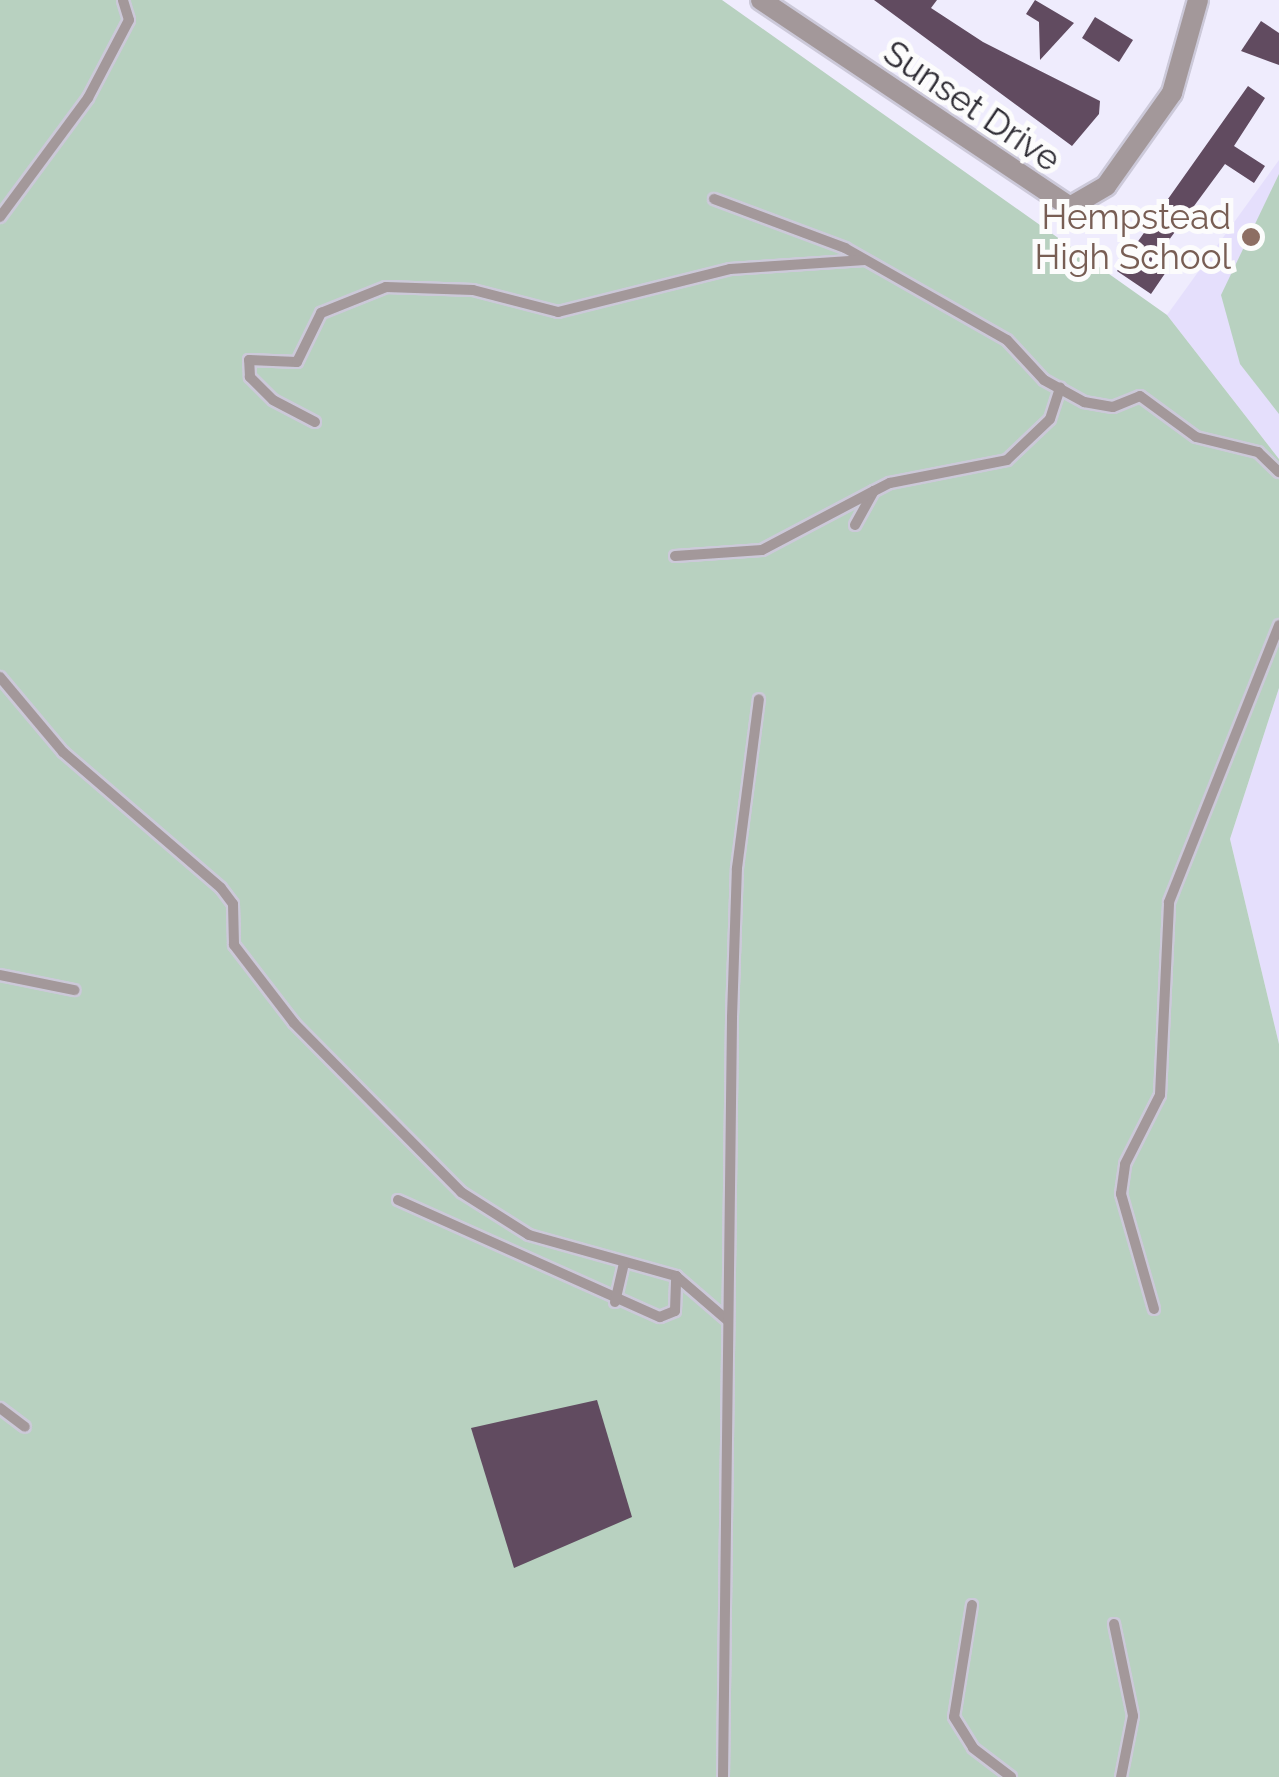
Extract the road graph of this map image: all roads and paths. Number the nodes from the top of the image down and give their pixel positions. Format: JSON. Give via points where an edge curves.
{"nodes":[{"id":1,"x":123,"y":0,"type":"edge"},
{"id":2,"x":760,"y":0,"type":"edge"},
{"id":3,"x":1198,"y":0,"type":"edge"},
{"id":4,"x":714,"y":199,"type":"dead end"},
{"id":5,"x":0,"y":217,"type":"edge"},
{"id":6,"x":865,"y":260,"type":"junction"},
{"id":7,"x":1060,"y":388,"type":"junction"},
{"id":8,"x":315,"y":422,"type":"dead end"},
{"id":9,"x":1279,"y":472,"type":"edge"},
{"id":10,"x":874,"y":492,"type":"junction"},
{"id":11,"x":855,"y":525,"type":"dead end"},
{"id":12,"x":675,"y":556,"type":"dead end"},
{"id":13,"x":1279,"y":625,"type":"edge"},
{"id":14,"x":0,"y":677,"type":"edge"},
{"id":15,"x":759,"y":699,"type":"dead end"},
{"id":16,"x":0,"y":975,"type":"edge"},
{"id":17,"x":74,"y":990,"type":"dead end"},
{"id":18,"x":398,"y":1200,"type":"dead end"},
{"id":19,"x":624,"y":1263,"type":"junction"},
{"id":20,"x":676,"y":1276,"type":"junction"},
{"id":21,"x":616,"y":1302,"type":"junction"},
{"id":22,"x":1154,"y":1309,"type":"dead end"},
{"id":23,"x":727,"y":1320,"type":"junction"},
{"id":24,"x":0,"y":1408,"type":"edge"},
{"id":25,"x":25,"y":1427,"type":"dead end"},
{"id":26,"x":972,"y":1605,"type":"dead end"},
{"id":27,"x":1114,"y":1624,"type":"dead end"},
{"id":28,"x":723,"y":1777,"type":"edge"},
{"id":29,"x":1010,"y":1777,"type":"edge"},
{"id":30,"x":1121,"y":1777,"type":"edge"}],
"edges":[{"from":1,"to":5,"type":"lane","via":[[128,20],[88,98]]},
{"from":2,"to":3,"type":"street","name":"Sunset Drive","via":[[1060,205],[1106,186],[1138,144],[1182,70]]},
{"from":4,"to":6,"type":"lane"},
{"from":6,"to":7,"type":"lane","via":[[1007,340]]},
{"from":6,"to":8,"type":"lane","via":[[768,262],[558,312],[474,290],[386,288],[321,313],[297,362],[249,360],[250,378],[273,400]]},
{"from":7,"to":9,"type":"lane","via":[[1113,407],[1140,396],[1196,437],[1258,452]]},
{"from":7,"to":10,"type":"lane","via":[[1050,418],[1007,460]]},
{"from":10,"to":11,"type":"lane"},
{"from":10,"to":12,"type":"lane","via":[[762,550]]},
{"from":13,"to":22,"type":"lane","via":[[1168,902],[1160,1095],[1122,1178]]},
{"from":14,"to":19,"type":"lane","via":[[63,752],[221,888],[233,904],[234,946],[294,1023],[461,1192],[529,1234]]},
{"from":15,"to":23,"type":"lane","via":[[737,868]]},
{"from":16,"to":17,"type":"lane"},
{"from":18,"to":21,"type":"lane"},
{"from":19,"to":20,"type":"lane"},
{"from":19,"to":21,"type":"lane"},
{"from":20,"to":21,"type":"lane","via":[[672,1319]]},
{"from":20,"to":23,"type":"lane"},
{"from":23,"to":28,"type":"lane"},
{"from":24,"to":25,"type":"lane"},
{"from":26,"to":29,"type":"lane","via":[[954,1717],[973,1748]]},
{"from":27,"to":30,"type":"lane","via":[[1134,1716]]}]}
